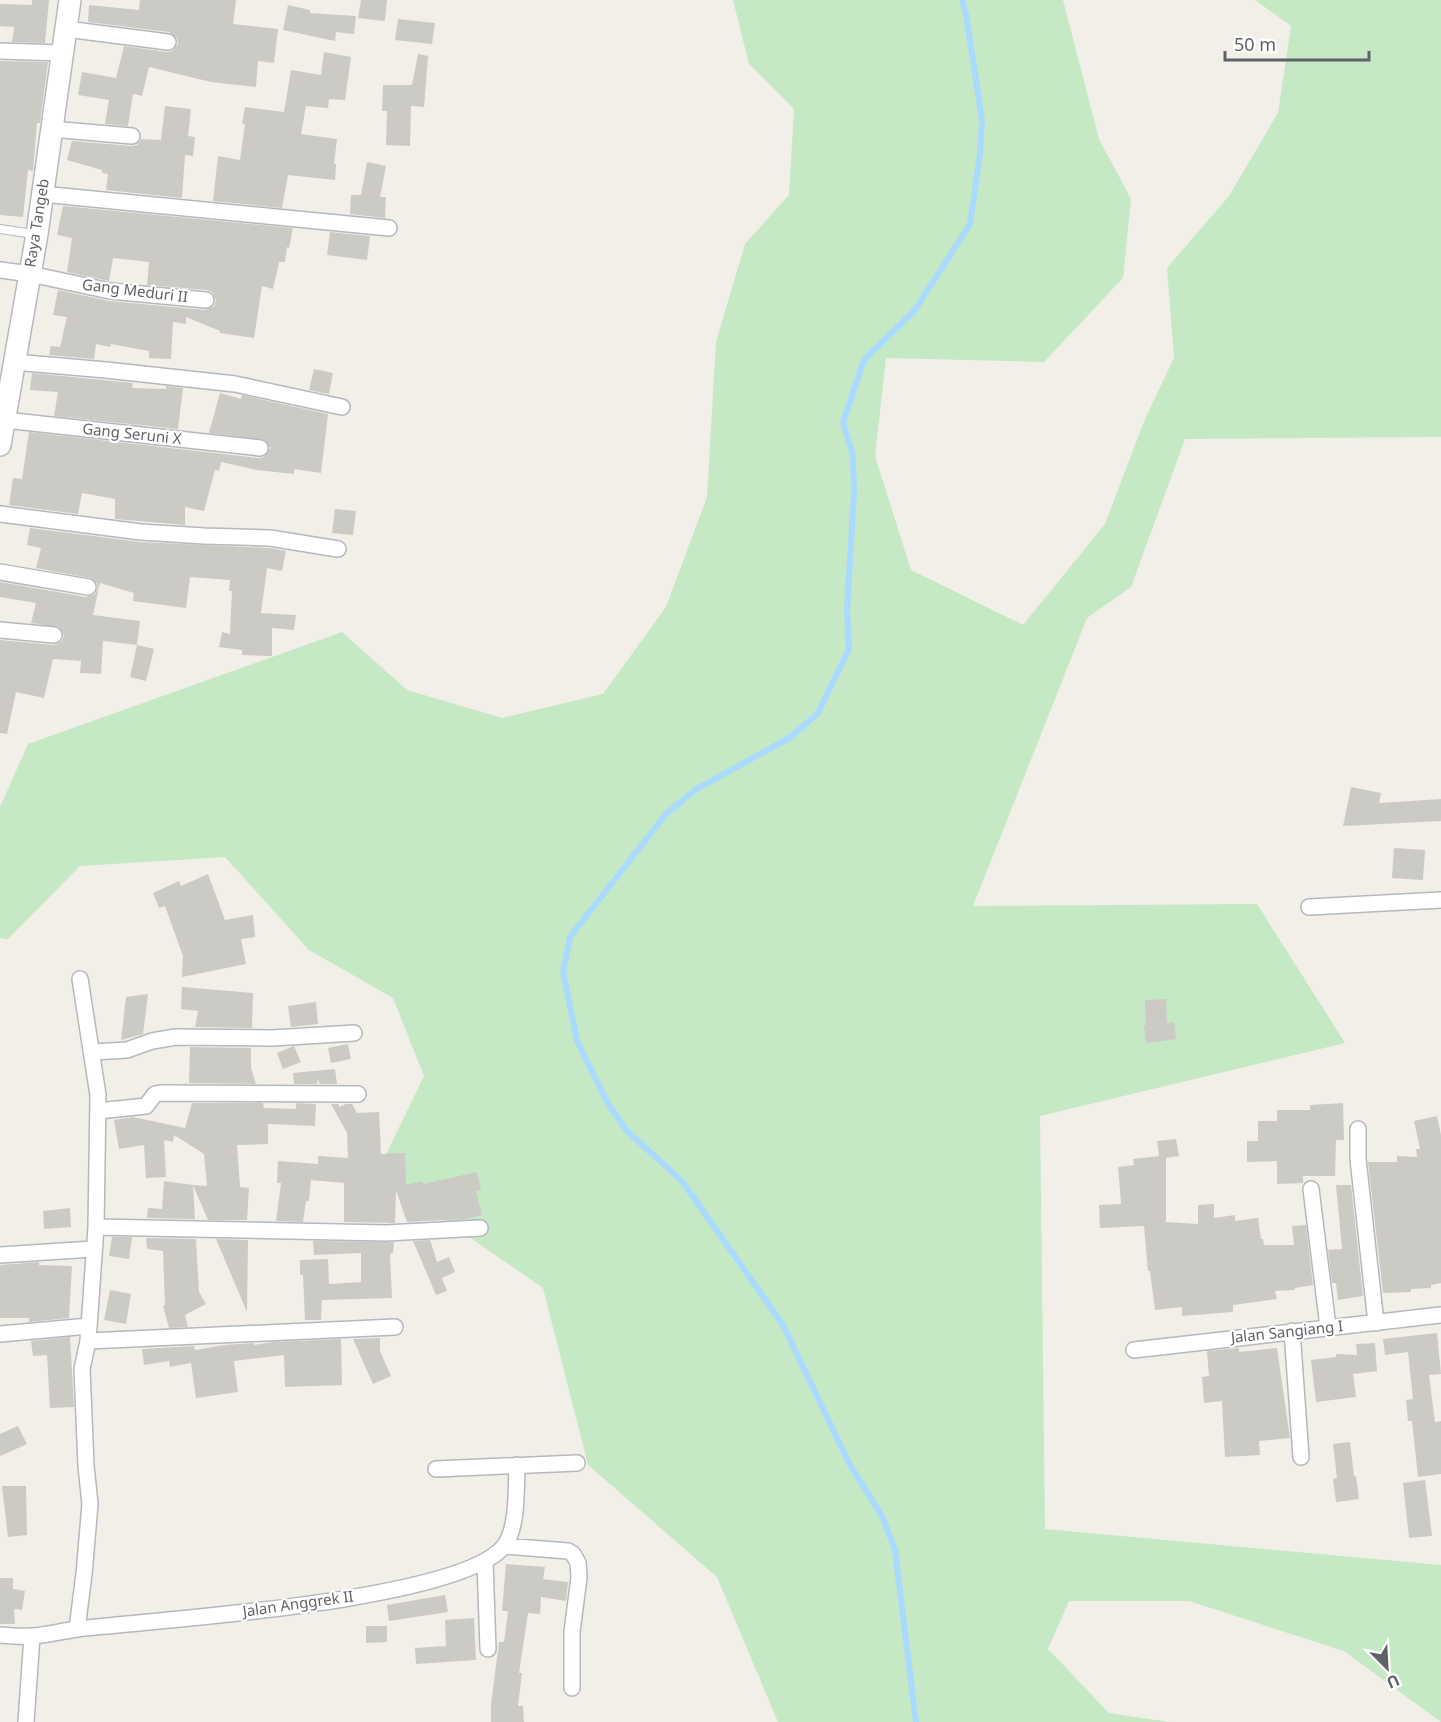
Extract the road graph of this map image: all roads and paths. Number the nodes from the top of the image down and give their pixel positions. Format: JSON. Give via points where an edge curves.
{"nodes":[{"id":1,"x":70,"y":0,"type":"edge"},
{"id":2,"x":66,"y":29,"type":"junction"},
{"id":3,"x":168,"y":42,"type":"dead end"},
{"id":4,"x":0,"y":51,"type":"edge"},
{"id":5,"x":62,"y":53,"type":"junction"},
{"id":6,"x":51,"y":129,"type":"junction"},
{"id":7,"x":132,"y":136,"type":"dead end"},
{"id":8,"x":42,"y":194,"type":"junction"},
{"id":9,"x":389,"y":228,"type":"dead end"},
{"id":10,"x":0,"y":229,"type":"edge"},
{"id":11,"x":37,"y":234,"type":"junction"},
{"id":12,"x":0,"y":270,"type":"edge"},
{"id":13,"x":30,"y":274,"type":"junction"},
{"id":14,"x":206,"y":300,"type":"dead end"},
{"id":15,"x":14,"y":363,"type":"junction"},
{"id":16,"x":342,"y":407,"type":"dead end"},
{"id":17,"x":5,"y":420,"type":"junction"},
{"id":18,"x":0,"y":445,"type":"edge"},
{"id":19,"x":260,"y":448,"type":"dead end"},
{"id":20,"x":0,"y":514,"type":"edge"},
{"id":21,"x":338,"y":549,"type":"dead end"},
{"id":22,"x":0,"y":572,"type":"edge"},
{"id":23,"x":88,"y":587,"type":"dead end"},
{"id":24,"x":0,"y":630,"type":"edge"},
{"id":25,"x":54,"y":635,"type":"dead end"},
{"id":26,"x":1441,"y":900,"type":"edge"},
{"id":27,"x":1310,"y":907,"type":"dead end"},
{"id":28,"x":80,"y":979,"type":"dead end"},
{"id":29,"x":354,"y":1033,"type":"dead end"},
{"id":30,"x":93,"y":1052,"type":"junction"},
{"id":31,"x":358,"y":1094,"type":"dead end"},
{"id":32,"x":98,"y":1111,"type":"junction"},
{"id":33,"x":1358,"y":1129,"type":"dead end"},
{"id":34,"x":1311,"y":1189,"type":"dead end"},
{"id":35,"x":96,"y":1227,"type":"junction"},
{"id":36,"x":480,"y":1228,"type":"dead end"},
{"id":37,"x":93,"y":1250,"type":"junction"},
{"id":38,"x":0,"y":1255,"type":"edge"},
{"id":39,"x":1441,"y":1315,"type":"edge"},
{"id":40,"x":1377,"y":1323,"type":"junction"},
{"id":41,"x":1328,"y":1327,"type":"junction"},
{"id":42,"x":395,"y":1328,"type":"dead end"},
{"id":43,"x":1292,"y":1331,"type":"junction"},
{"id":44,"x":0,"y":1334,"type":"edge"},
{"id":45,"x":88,"y":1334,"type":"junction"},
{"id":46,"x":1134,"y":1350,"type":"dead end"},
{"id":47,"x":1301,"y":1457,"type":"dead end"},
{"id":48,"x":577,"y":1463,"type":"dead end"},
{"id":49,"x":517,"y":1465,"type":"junction"},
{"id":50,"x":436,"y":1469,"type":"dead end"},
{"id":51,"x":504,"y":1546,"type":"junction"},
{"id":52,"x":485,"y":1561,"type":"junction"},
{"id":53,"x":77,"y":1629,"type":"junction"},
{"id":54,"x":0,"y":1635,"type":"edge"},
{"id":55,"x":32,"y":1636,"type":"junction"},
{"id":56,"x":488,"y":1649,"type":"dead end"},
{"id":57,"x":572,"y":1688,"type":"dead end"},
{"id":58,"x":26,"y":1722,"type":"edge"}],
"edges":[{"from":1,"to":2,"type":"street","name":"Raya Tangeb"},
{"from":2,"to":3,"type":"street"},
{"from":2,"to":5,"type":"street","name":"Raya Tangeb"},
{"from":4,"to":5,"type":"street"},
{"from":5,"to":6,"type":"street","name":"Raya Tangeb"},
{"from":6,"to":7,"type":"street"},
{"from":6,"to":8,"type":"street","name":"Raya Tangeb"},
{"from":8,"to":9,"type":"street"},
{"from":8,"to":11,"type":"street","name":"Raya Tangeb"},
{"from":10,"to":11,"type":"lane"},
{"from":11,"to":13,"type":"street","name":"Raya Tangeb"},
{"from":12,"to":13,"type":"street","name":"Gang Meduri II"},
{"from":13,"to":14,"type":"street","name":"Gang Meduri II","via":[[110,291]]},
{"from":13,"to":15,"type":"street","name":"Raya Tangeb"},
{"from":15,"to":16,"type":"street","via":[[235,384]]},
{"from":15,"to":17,"type":"street","name":"Raya Tangeb"},
{"from":17,"to":18,"type":"street","name":"Raya Tangeb"},
{"from":17,"to":19,"type":"street","name":"Gang Seruni X"},
{"from":20,"to":21,"type":"street","via":[[141,532],[270,538]]},
{"from":22,"to":23,"type":"street"},
{"from":24,"to":25,"type":"street"},
{"from":26,"to":27,"type":"street"},
{"from":28,"to":30,"type":"street"},
{"from":29,"to":30,"type":"street","via":[[273,1038],[176,1037],[127,1050]]},
{"from":30,"to":32,"type":"street"},
{"from":31,"to":32,"type":"street","via":[[160,1093],[146,1106]]},
{"from":32,"to":35,"type":"street"},
{"from":33,"to":40,"type":"street"},
{"from":34,"to":41,"type":"street"},
{"from":35,"to":36,"type":"street","via":[[386,1233]]},
{"from":35,"to":37,"type":"street"},
{"from":37,"to":38,"type":"street"},
{"from":37,"to":45,"type":"street"},
{"from":39,"to":40,"type":"street","name":"Jalan Sangiang I"},
{"from":40,"to":41,"type":"street","name":"Jalan Sangiang I"},
{"from":41,"to":43,"type":"street","name":"Jalan Sangiang I"},
{"from":42,"to":45,"type":"street"},
{"from":43,"to":46,"type":"street","name":"Jalan Sangiang I"},
{"from":43,"to":47,"type":"street"},
{"from":44,"to":45,"type":"street"},
{"from":45,"to":53,"type":"street","via":[[82,1369],[90,1504]]},
{"from":48,"to":49,"type":"street"},
{"from":49,"to":50,"type":"street"},
{"from":49,"to":51,"type":"street","via":[[515,1512]]},
{"from":51,"to":52,"type":"street","name":"Jalan Anggrek II"},
{"from":51,"to":57,"type":"street","via":[[568,1551],[578,1563]]},
{"from":52,"to":53,"type":"street","name":"Jalan Anggrek II","via":[[455,1575],[392,1590],[266,1610]]},
{"from":52,"to":56,"type":"street"},
{"from":53,"to":55,"type":"street","name":"Jalan Anggrek II"},
{"from":54,"to":55,"type":"street","name":"Jalan Anggrek II"},
{"from":55,"to":58,"type":"street"}]}
